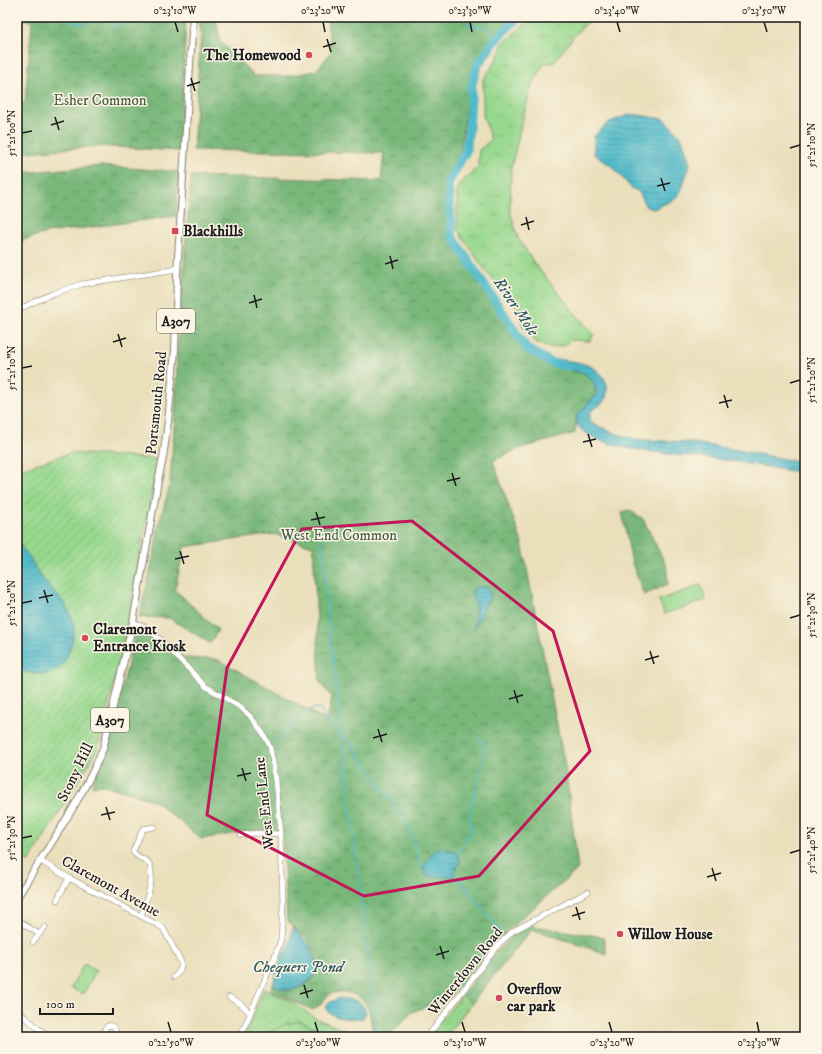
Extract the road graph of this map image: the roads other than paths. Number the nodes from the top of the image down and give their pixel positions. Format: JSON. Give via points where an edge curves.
{"nodes":[{"id":1,"x":193,"y":17,"type":"edge"},
{"id":2,"x":177,"y":269,"type":"junction"},
{"id":3,"x":17,"y":310,"type":"edge"},
{"id":4,"x":133,"y":622,"type":"junction"},
{"id":5,"x":154,"y":827,"type":"dead end"},
{"id":6,"x":281,"y":834,"type":"junction"},
{"id":7,"x":241,"y":835,"type":"dead end"},
{"id":8,"x":39,"y":860,"type":"junction"},
{"id":9,"x":69,"y":878,"type":"junction"},
{"id":10,"x":588,"y":892,"type":"dead end"},
{"id":11,"x":17,"y":898,"type":"edge"},
{"id":12,"x":57,"y":900,"type":"dead end"},
{"id":13,"x":141,"y":916,"type":"junction"},
{"id":14,"x":17,"y":920,"type":"edge"},
{"id":15,"x":45,"y":928,"type":"dead end"},
{"id":16,"x":38,"y":934,"type":"junction"},
{"id":17,"x":33,"y":942,"type":"dead end"},
{"id":18,"x":174,"y":977,"type":"dead end"},
{"id":19,"x":229,"y":997,"type":"dead end"},
{"id":20,"x":17,"y":1010,"type":"edge"},
{"id":21,"x":250,"y":1013,"type":"junction"},
{"id":22,"x":51,"y":1037,"type":"edge"},
{"id":23,"x":240,"y":1037,"type":"edge"},
{"id":24,"x":427,"y":1037,"type":"edge"}],
"edges":[{"from":1,"to":2,"type":"main road","name":"Portsmouth Road","number":"A307"},
{"from":2,"to":3,"type":"street","via":[[82,284],[54,293]]},
{"from":2,"to":4,"type":"main road","name":"Portsmouth Road","number":"A307","via":[[175,351],[168,421]]},
{"from":4,"to":6,"type":"street","name":"West End Lane","via":[[146,627],[205,686],[240,706],[263,733],[270,747],[273,762]]},
{"from":4,"to":8,"type":"main road","name":"Stony Hill","number":"A307","via":[[103,749],[85,787]]},
{"from":5,"to":13,"type":"street","via":[[143,829],[133,853],[148,862],[150,867],[150,889]]},
{"from":6,"to":7,"type":"street"},
{"from":6,"to":21,"type":"street","name":"West End Lane","via":[[281,939]]},
{"from":8,"to":9,"type":"street","name":"Claremont Avenue"},
{"from":8,"to":11,"type":"main road","name":"Stony Hill","number":"A307"},
{"from":9,"to":12,"type":"street"},
{"from":9,"to":13,"type":"street","name":"Claremont Avenue"},
{"from":10,"to":24,"type":"street","name":"Winterdown Road","via":[[513,931],[499,944]]},
{"from":13,"to":18,"type":"street","name":"Claremont Avenue","via":[[163,928],[181,962],[182,967]]},
{"from":14,"to":16,"type":"street"},
{"from":15,"to":16,"type":"street"},
{"from":16,"to":17,"type":"street"},
{"from":19,"to":21,"type":"street"},
{"from":20,"to":22,"type":"street"},
{"from":21,"to":23,"type":"street","name":"West End Lane"}]}
